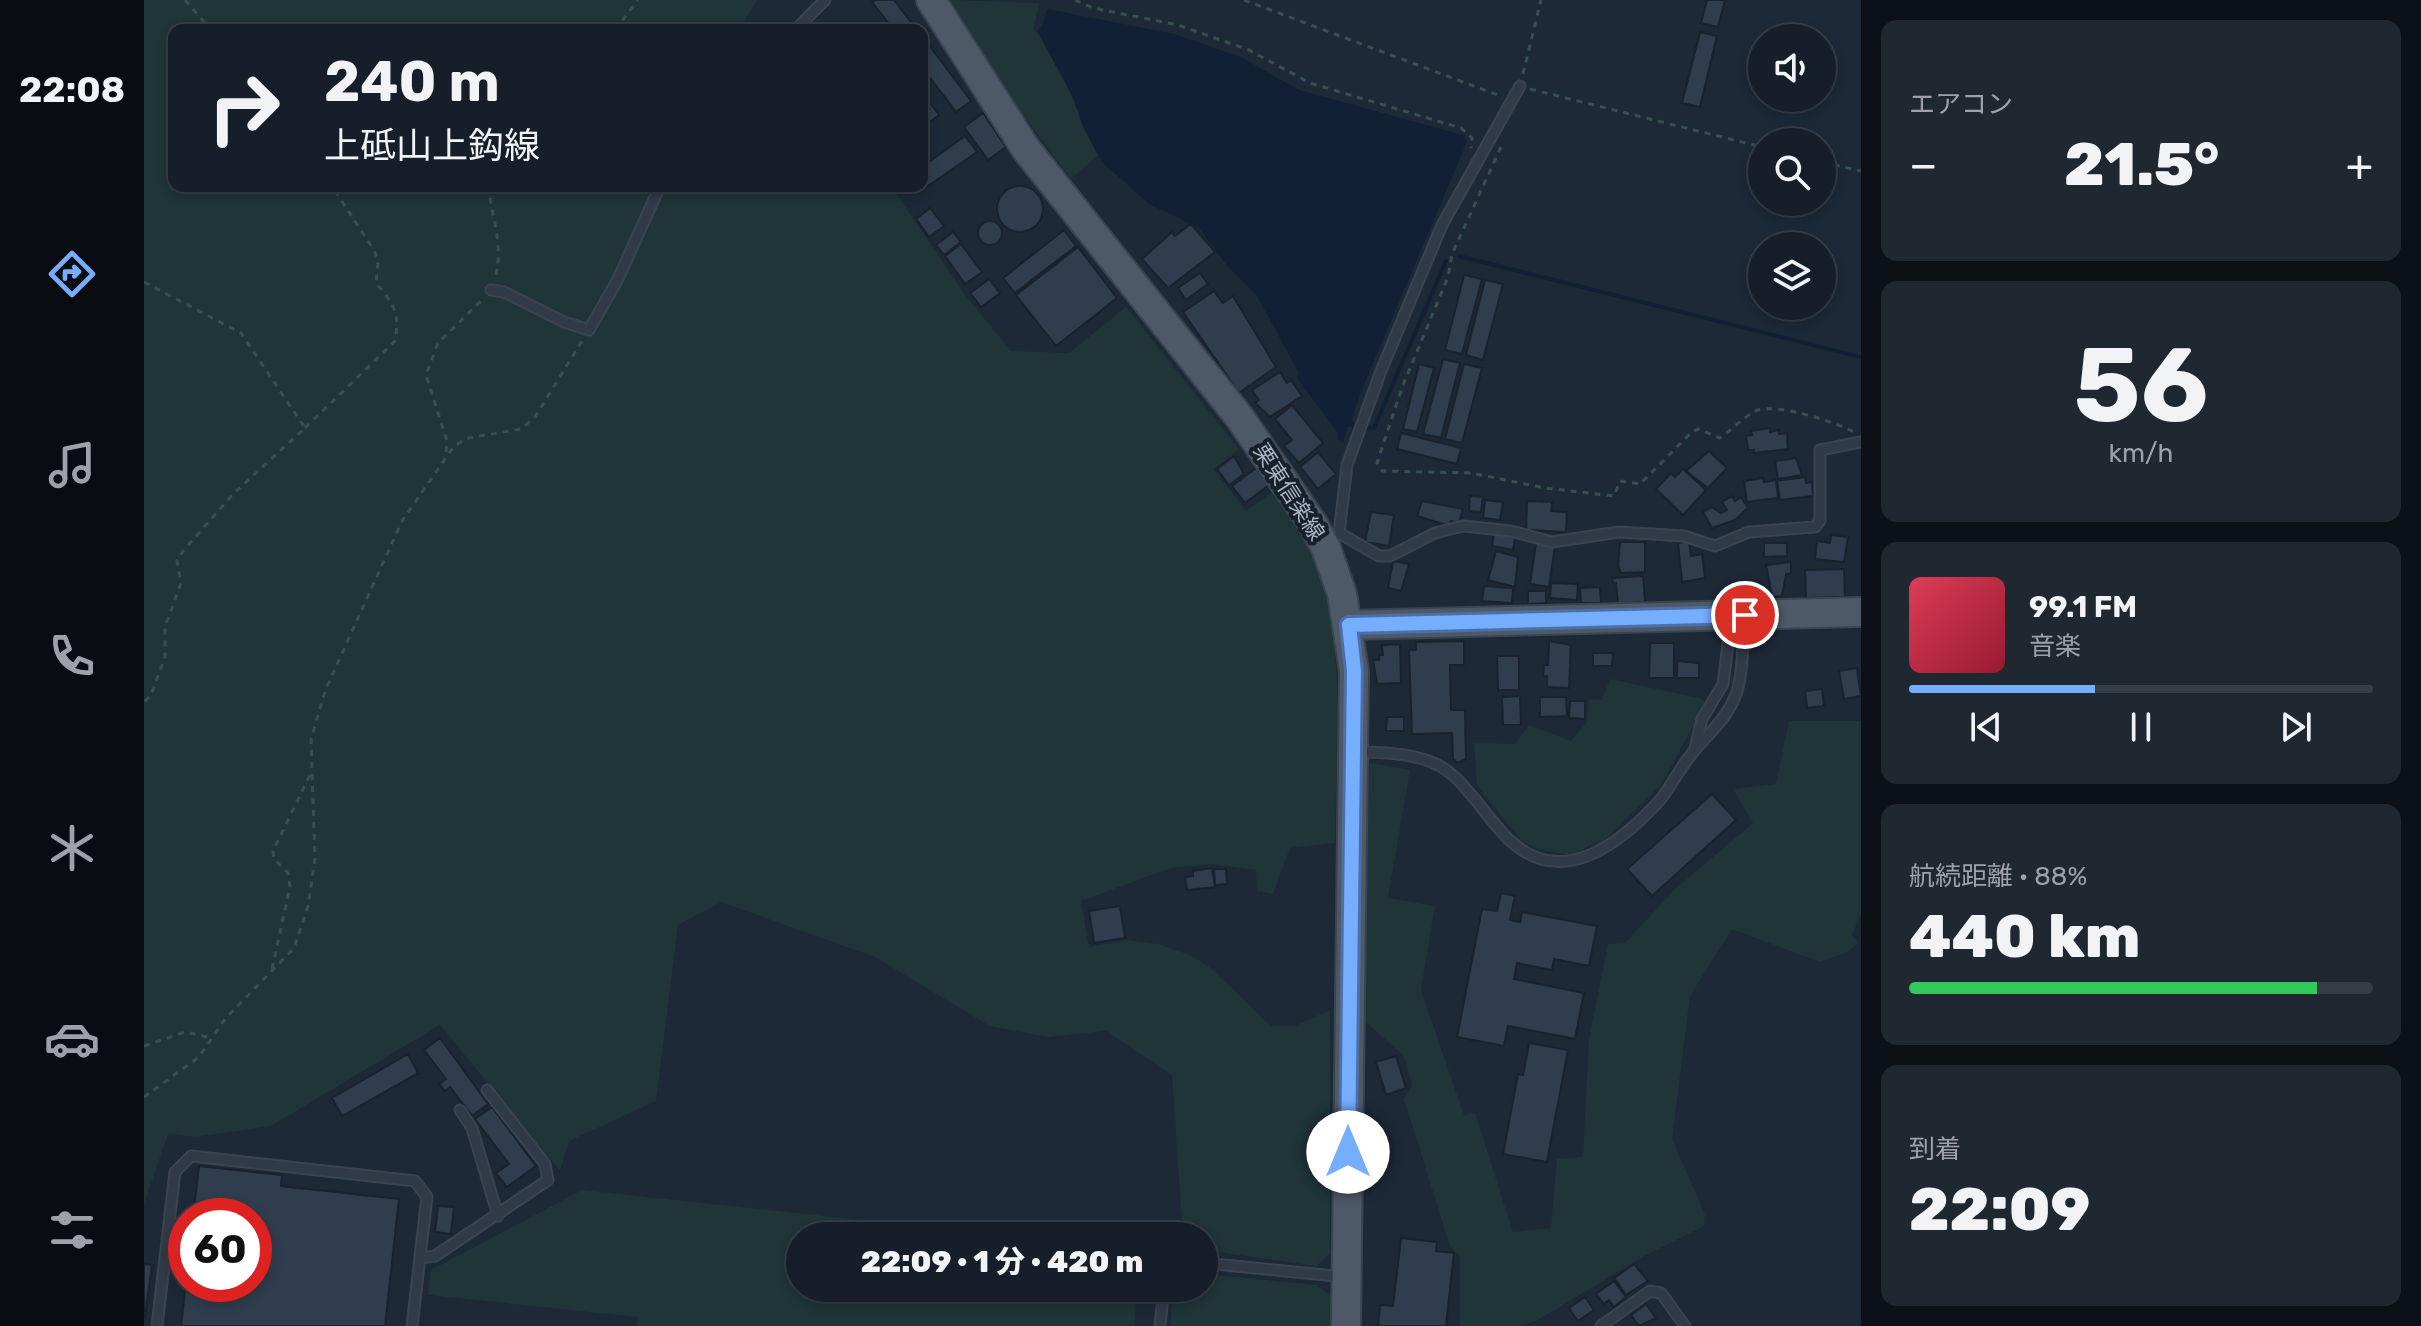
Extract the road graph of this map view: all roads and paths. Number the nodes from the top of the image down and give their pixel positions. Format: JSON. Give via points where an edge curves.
{"nodes":[{"id":1,"x":185,"y":0,"type":"edge"},
{"id":2,"x":638,"y":0,"type":"edge"},
{"id":3,"x":825,"y":0,"type":"edge"},
{"id":4,"x":931,"y":0,"type":"edge"},
{"id":5,"x":1075,"y":0,"type":"edge"},
{"id":6,"x":1244,"y":0,"type":"edge"},
{"id":7,"x":1541,"y":0,"type":"edge"},
{"id":8,"x":206,"y":24,"type":"edge"},
{"id":9,"x":620,"y":24,"type":"edge"},
{"id":10,"x":801,"y":24,"type":"edge"},
{"id":11,"x":1520,"y":86,"type":"junction"},
{"id":12,"x":1509,"y":100,"type":"junction"},
{"id":13,"x":1504,"y":141,"type":"dead end"},
{"id":14,"x":1748,"y":143,"type":"edge"},
{"id":15,"x":1471,"y":149,"type":"dead end"},
{"id":16,"x":1836,"y":165,"type":"edge"},
{"id":17,"x":1861,"y":171,"type":"edge"},
{"id":18,"x":336,"y":192,"type":"edge"},
{"id":19,"x":489,"y":192,"type":"edge"},
{"id":20,"x":657,"y":192,"type":"edge"},
{"id":21,"x":144,"y":282,"type":"edge"},
{"id":22,"x":491,"y":290,"type":"junction"},
{"id":23,"x":589,"y":330,"type":"junction"},
{"id":24,"x":305,"y":428,"type":"junction"},
{"id":25,"x":1861,"y":440,"type":"edge"},
{"id":26,"x":446,"y":453,"type":"junction"},
{"id":27,"x":1861,"y":612,"type":"edge"},
{"id":28,"x":1739,"y":615,"type":"junction"},
{"id":29,"x":1349,"y":625,"type":"junction"},
{"id":30,"x":144,"y":702,"type":"edge"},
{"id":31,"x":1695,"y":748,"type":"junction"},
{"id":32,"x":1351,"y":752,"type":"junction"},
{"id":33,"x":311,"y":771,"type":"junction"},
{"id":34,"x":272,"y":969,"type":"junction"},
{"id":35,"x":212,"y":1038,"type":"junction"},
{"id":36,"x":144,"y":1046,"type":"edge"},
{"id":37,"x":487,"y":1090,"type":"dead end"},
{"id":38,"x":144,"y":1097,"type":"edge"},
{"id":39,"x":460,"y":1110,"type":"dead end"},
{"id":40,"x":498,"y":1216,"type":"junction"},
{"id":41,"x":420,"y":1258,"type":"junction"},
{"id":42,"x":1218,"y":1264,"type":"edge"},
{"id":43,"x":1348,"y":1278,"type":"junction"},
{"id":44,"x":1163,"y":1302,"type":"edge"},
{"id":45,"x":157,"y":1326,"type":"edge"},
{"id":46,"x":412,"y":1326,"type":"edge"},
{"id":47,"x":1160,"y":1326,"type":"edge"},
{"id":48,"x":1346,"y":1326,"type":"edge"},
{"id":49,"x":1601,"y":1326,"type":"edge"},
{"id":50,"x":1685,"y":1326,"type":"edge"}],
"edges":[{"from":1,"to":8,"type":"path"},
{"from":2,"to":9,"type":"path"},
{"from":3,"to":10,"type":"lane"},
{"from":4,"to":29,"type":"main road","name":"栗東信楽線","via":[[1026,149],[1240,418],[1313,524],[1326,548]]},
{"from":5,"to":15,"type":"path","via":[[1178,25],[1249,50],[1310,83],[1461,128],[1472,138]]},
{"from":6,"to":12,"type":"path"},
{"from":7,"to":11,"type":"path"},
{"from":11,"to":12,"type":"lane"},
{"from":11,"to":14,"type":"path"},
{"from":12,"to":25,"type":"lane","via":[[1442,225],[1361,421],[1347,465],[1339,533],[1379,556],[1463,526],[1552,542],[1619,532],[1684,536],[1715,546],[1749,532],[1815,527],[1820,521],[1820,450]]},
{"from":13,"to":25,"type":"path","via":[[1452,254],[1448,277],[1403,385],[1377,463],[1382,471],[1471,473],[1614,496],[1620,481],[1640,484],[1692,432],[1698,429],[1720,438],[1768,408],[1823,419]]},
{"from":16,"to":17,"type":"path"},
{"from":18,"to":24,"type":"path","via":[[375,252],[376,283],[396,306],[398,322],[395,341]]},
{"from":19,"to":22,"type":"path","via":[[499,268]]},
{"from":20,"to":23,"type":"lane"},
{"from":21,"to":24,"type":"path","via":[[241,333]]},
{"from":22,"to":23,"type":"lane"},
{"from":22,"to":26,"type":"path","via":[[438,343],[426,375]]},
{"from":23,"to":26,"type":"path","via":[[535,417],[521,429],[468,438]]},
{"from":24,"to":30,"type":"path","via":[[234,493],[177,561],[181,583],[165,627],[165,657]]},
{"from":26,"to":33,"type":"path","via":[[391,540],[325,691],[311,740]]},
{"from":27,"to":28,"type":"main road"},
{"from":28,"to":29,"type":"main road"},
{"from":28,"to":31,"type":"lane","via":[[1723,684],[1702,719]]},
{"from":28,"to":31,"type":"lane","via":[[1736,695],[1712,733]]},
{"from":29,"to":32,"type":"main road","name":"栗東信楽線","via":[[1354,671]]},
{"from":31,"to":32,"type":"lane","via":[[1660,799],[1607,845],[1585,858],[1561,863],[1529,854],[1510,840],[1447,770],[1409,756]]},
{"from":32,"to":43,"type":"main road","name":"栗東信楽線"},
{"from":33,"to":34,"type":"path","via":[[312,887],[294,948]]},
{"from":33,"to":34,"type":"path","via":[[273,851],[288,873],[290,887]]},
{"from":34,"to":35,"type":"path"},
{"from":35,"to":36,"type":"path","via":[[185,1032]]},
{"from":35,"to":38,"type":"path","via":[[199,1057]]},
{"from":37,"to":40,"type":"lane","via":[[548,1174],[542,1186]]},
{"from":39,"to":40,"type":"lane","via":[[472,1128]]},
{"from":40,"to":41,"type":"lane","via":[[435,1256]]},
{"from":41,"to":45,"type":"lane","via":[[427,1197],[415,1181],[191,1156],[175,1172]]},
{"from":41,"to":46,"type":"lane"},
{"from":42,"to":43,"type":"lane"},
{"from":43,"to":48,"type":"main road","name":"栗東信楽線"},
{"from":44,"to":47,"type":"lane"},
{"from":49,"to":50,"type":"lane","via":[[1650,1291],[1661,1293]]}]}
